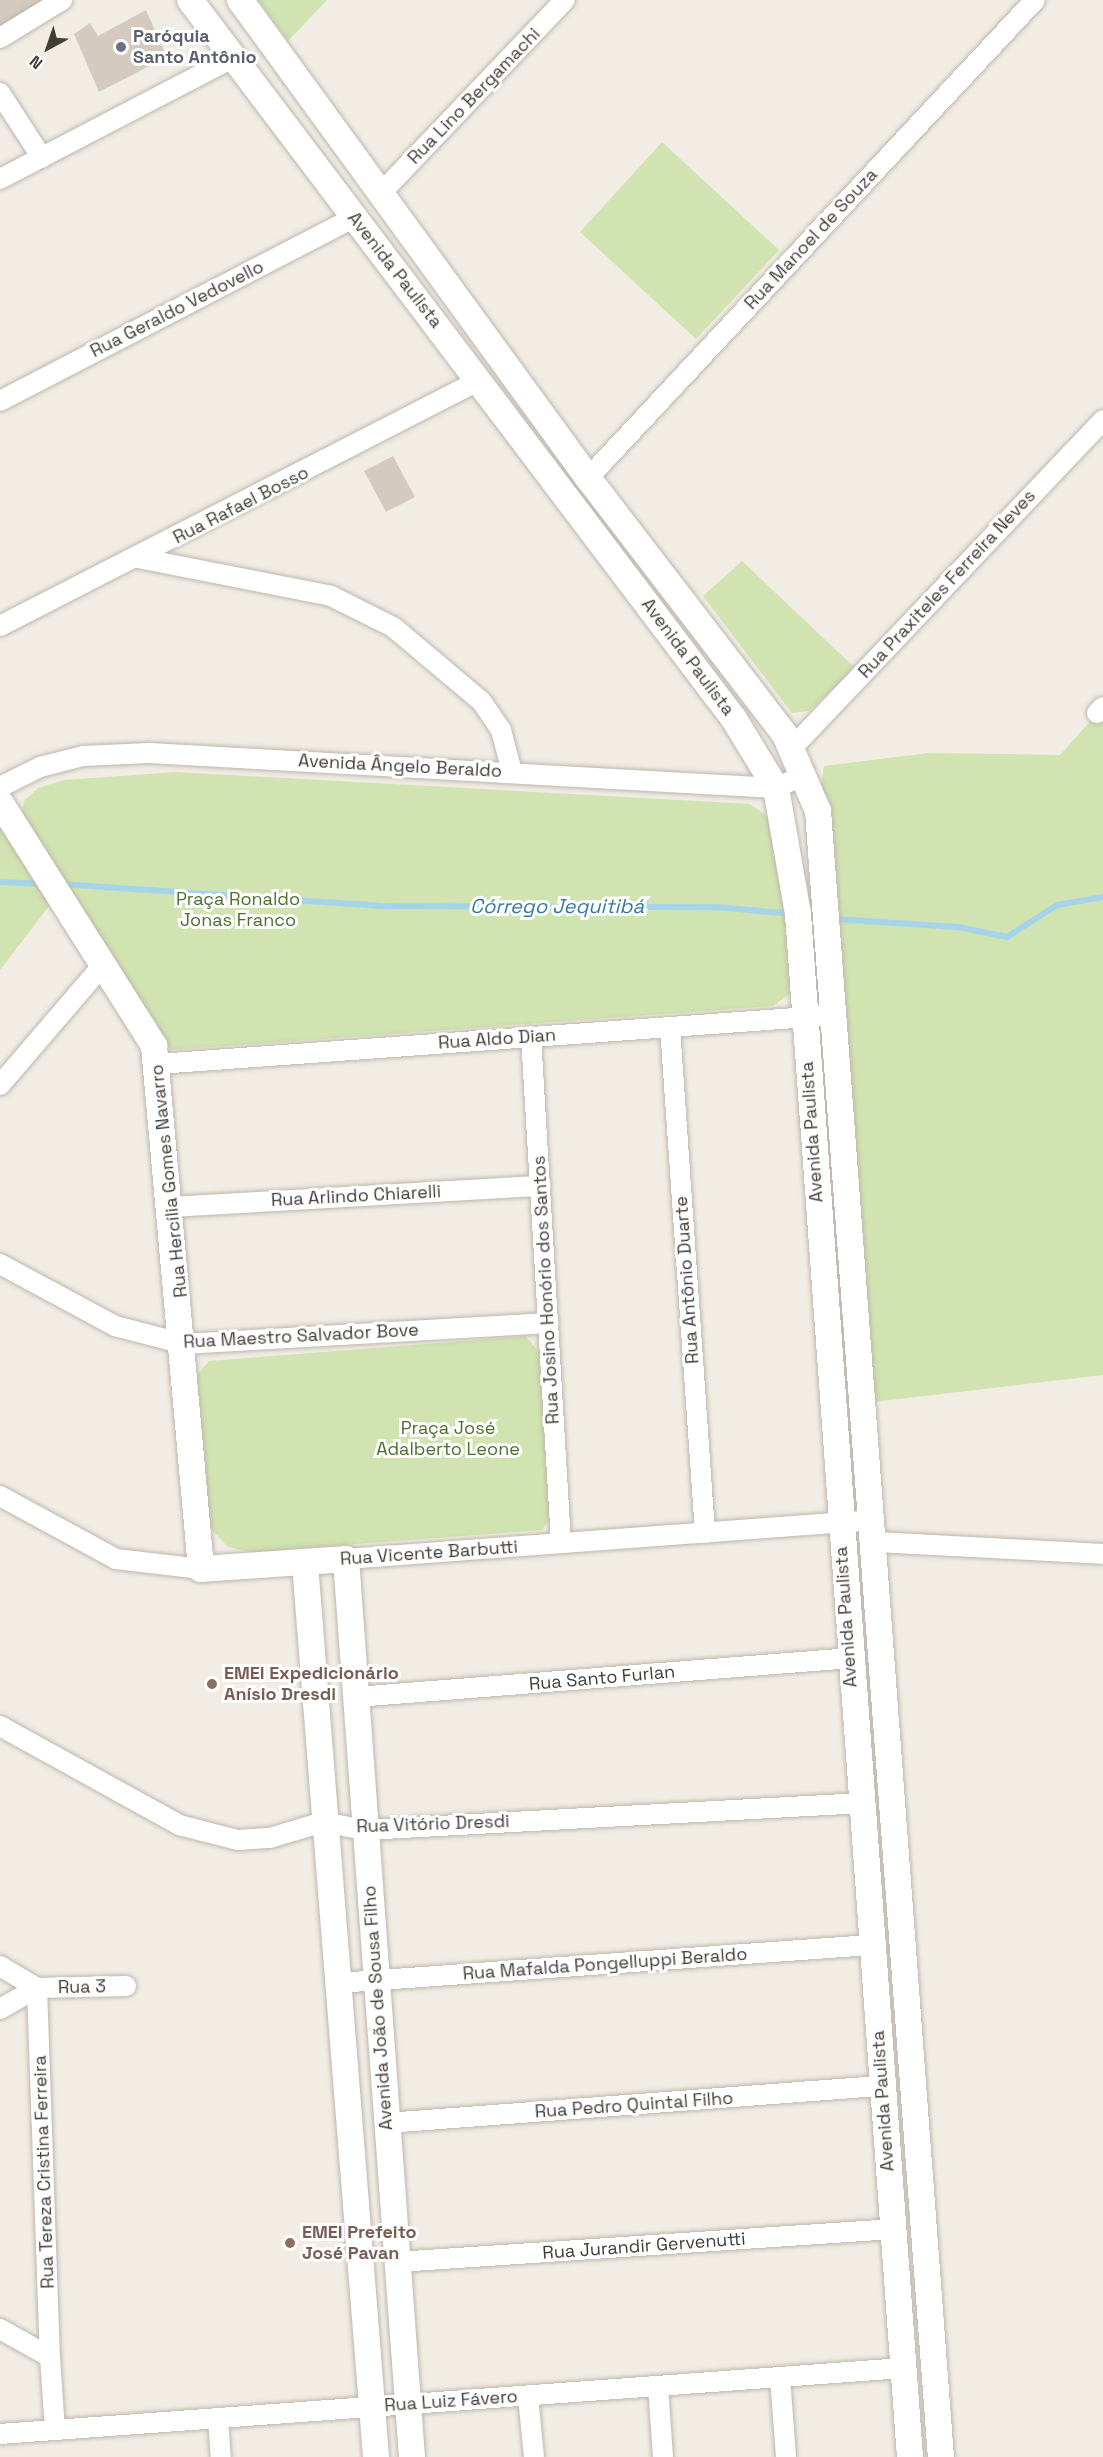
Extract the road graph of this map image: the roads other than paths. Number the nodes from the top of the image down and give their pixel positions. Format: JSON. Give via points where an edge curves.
{"nodes":[{"id":1,"x":62,"y":0,"type":"edge"},
{"id":2,"x":190,"y":0,"type":"edge"},
{"id":3,"x":240,"y":0,"type":"edge"},
{"id":4,"x":565,"y":0,"type":"edge"},
{"id":5,"x":1035,"y":0,"type":"edge"},
{"id":6,"x":0,"y":38,"type":"edge"},
{"id":7,"x":234,"y":57,"type":"junction"},
{"id":8,"x":0,"y":93,"type":"edge"},
{"id":9,"x":42,"y":158,"type":"junction"},
{"id":10,"x":0,"y":179,"type":"edge"},
{"id":11,"x":382,"y":192,"type":"junction"},
{"id":12,"x":355,"y":217,"type":"junction"},
{"id":13,"x":480,"y":380,"type":"junction"},
{"id":14,"x":0,"y":401,"type":"edge"},
{"id":15,"x":1103,"y":421,"type":"edge"},
{"id":16,"x":588,"y":478,"type":"junction"},
{"id":17,"x":138,"y":558,"type":"junction"},
{"id":18,"x":0,"y":626,"type":"edge"},
{"id":19,"x":792,"y":748,"type":"junction"},
{"id":20,"x":512,"y":772,"type":"junction"},
{"id":21,"x":804,"y":775,"type":"junction"},
{"id":22,"x":0,"y":787,"type":"edge"},
{"id":23,"x":776,"y":788,"type":"junction"},
{"id":24,"x":0,"y":802,"type":"edge"},
{"id":25,"x":103,"y":965,"type":"junction"},
{"id":26,"x":836,"y":1015,"type":"junction"},
{"id":27,"x":803,"y":1018,"type":"junction"},
{"id":28,"x":669,"y":1027,"type":"junction"},
{"id":29,"x":531,"y":1036,"type":"junction"},
{"id":30,"x":158,"y":1064,"type":"junction"},
{"id":31,"x":0,"y":1085,"type":"edge"},
{"id":32,"x":540,"y":1186,"type":"junction"},
{"id":33,"x":172,"y":1207,"type":"junction"},
{"id":34,"x":0,"y":1264,"type":"edge"},
{"id":35,"x":548,"y":1323,"type":"junction"},
{"id":36,"x":184,"y":1344,"type":"junction"},
{"id":37,"x":0,"y":1496,"type":"edge"},
{"id":38,"x":840,"y":1523,"type":"junction"},
{"id":39,"x":875,"y":1531,"type":"junction"},
{"id":40,"x":705,"y":1533,"type":"junction"},
{"id":41,"x":561,"y":1543,"type":"junction"},
{"id":42,"x":1103,"y":1554,"type":"edge"},
{"id":43,"x":346,"y":1559,"type":"junction"},
{"id":44,"x":305,"y":1564,"type":"junction"},
{"id":45,"x":201,"y":1569,"type":"junction"},
{"id":46,"x":848,"y":1658,"type":"junction"},
{"id":47,"x":356,"y":1697,"type":"junction"},
{"id":48,"x":0,"y":1726,"type":"edge"},
{"id":49,"x":861,"y":1803,"type":"junction"},
{"id":50,"x":323,"y":1822,"type":"junction"},
{"id":51,"x":365,"y":1830,"type":"junction"},
{"id":52,"x":871,"y":1946,"type":"junction"},
{"id":53,"x":0,"y":1966,"type":"edge"},
{"id":54,"x":377,"y":1980,"type":"junction"},
{"id":55,"x":338,"y":1983,"type":"junction"},
{"id":56,"x":126,"y":1986,"type":"dead end"},
{"id":57,"x":38,"y":1988,"type":"junction"},
{"id":58,"x":0,"y":2009,"type":"edge"},
{"id":59,"x":882,"y":2086,"type":"junction"},
{"id":60,"x":387,"y":2123,"type":"junction"},
{"id":61,"x":892,"y":2229,"type":"junction"},
{"id":62,"x":397,"y":2262,"type":"junction"},
{"id":63,"x":0,"y":2329,"type":"edge"},
{"id":64,"x":50,"y":2357,"type":"junction"},
{"id":65,"x":902,"y":2368,"type":"junction"},
{"id":66,"x":780,"y":2377,"type":"junction"},
{"id":67,"x":657,"y":2386,"type":"junction"},
{"id":68,"x":528,"y":2396,"type":"junction"},
{"id":69,"x":407,"y":2404,"type":"junction"},
{"id":70,"x":371,"y":2407,"type":"junction"},
{"id":71,"x":218,"y":2418,"type":"junction"},
{"id":72,"x":55,"y":2430,"type":"junction"},
{"id":73,"x":0,"y":2434,"type":"edge"},
{"id":74,"x":221,"y":2457,"type":"edge"},
{"id":75,"x":376,"y":2457,"type":"edge"},
{"id":76,"x":412,"y":2457,"type":"edge"},
{"id":77,"x":534,"y":2457,"type":"edge"},
{"id":78,"x":663,"y":2457,"type":"edge"},
{"id":79,"x":786,"y":2457,"type":"edge"},
{"id":80,"x":910,"y":2457,"type":"edge"},
{"id":81,"x":941,"y":2457,"type":"edge"}],
"edges":[{"from":1,"to":6,"type":"street"},
{"from":2,"to":7,"type":"street","name":"Avenida Paulista"},
{"from":3,"to":11,"type":"street","name":"Avenida Paulista"},
{"from":4,"to":11,"type":"street","name":"Rua Lino Bergamachi"},
{"from":5,"to":16,"type":"street","name":"Rua Manoel de Souza"},
{"from":7,"to":9,"type":"street"},
{"from":7,"to":12,"type":"street","name":"Avenida Paulista"},
{"from":8,"to":9,"type":"street"},
{"from":9,"to":10,"type":"street"},
{"from":11,"to":16,"type":"street","name":"Avenida Paulista"},
{"from":12,"to":13,"type":"street","name":"Avenida Paulista"},
{"from":12,"to":14,"type":"street","name":"Rua Geraldo Vedovello"},
{"from":13,"to":17,"type":"street","name":"Rua Rafael Bosso"},
{"from":13,"to":23,"type":"street","name":"Avenida Paulista","via":[[735,719]]},
{"from":15,"to":19,"type":"street","name":"Rua Praxiteles Ferreira Neves"},
{"from":16,"to":19,"type":"street","name":"Avenida Paulista"},
{"from":17,"to":18,"type":"street","name":"Rua Rafael Bosso"},
{"from":17,"to":20,"type":"street","via":[[331,596],[393,627],[482,702],[501,730]]},
{"from":19,"to":21,"type":"street","name":"Avenida Paulista"},
{"from":20,"to":22,"type":"street","name":"Avenida Ângelo Beraldo","via":[[149,753],[82,756],[40,767]]},
{"from":20,"to":23,"type":"street","name":"Avenida Ângelo Beraldo"},
{"from":21,"to":23,"type":"street","name":"Avenida Ângelo Beraldo"},
{"from":21,"to":26,"type":"street","name":"Avenida Paulista","via":[[823,834]]},
{"from":23,"to":27,"type":"street","name":"Avenida Paulista","via":[[791,853]]},
{"from":24,"to":25,"type":"street","name":"Rua Hercília Gomes Navarro"},
{"from":25,"to":30,"type":"street","name":"Rua Hercília Gomes Navarro","via":[[154,1046]]},
{"from":25,"to":31,"type":"street"},
{"from":26,"to":27,"type":"street","name":"Rua Aldo Dian"},
{"from":26,"to":39,"type":"street","name":"Avenida Paulista"},
{"from":27,"to":28,"type":"street","name":"Rua Aldo Dian"},
{"from":27,"to":38,"type":"street","name":"Avenida Paulista"},
{"from":28,"to":29,"type":"street","name":"Rua Aldo Dian"},
{"from":28,"to":40,"type":"street","name":"Rua Antônio Duarte"},
{"from":29,"to":30,"type":"street","name":"Rua Aldo Dian"},
{"from":29,"to":32,"type":"street","name":"Rua Josino Honório dos Santos"},
{"from":30,"to":33,"type":"street","name":"Rua Hercília Gomes Navarro"},
{"from":32,"to":33,"type":"street","name":"Rua Arlindo Chiarelli"},
{"from":32,"to":35,"type":"street","name":"Rua Josino Honório dos Santos"},
{"from":33,"to":36,"type":"street","name":"Rua Hercília Gomes Navarro"},
{"from":34,"to":36,"type":"street","name":"Rua Maestro Salvador Bove","via":[[115,1326]]},
{"from":35,"to":36,"type":"street","name":"Rua Maestro Salvador Bove"},
{"from":35,"to":41,"type":"street","name":"Rua Josino Honório dos Santos"},
{"from":36,"to":45,"type":"street","name":"Rua Hercília Gomes Navarro"},
{"from":37,"to":45,"type":"street","name":"Rua Vicente Barbutti","via":[[116,1559]]},
{"from":38,"to":39,"type":"street","name":"Rua Vicente Barbutti"},
{"from":38,"to":40,"type":"street","name":"Rua Vicente Barbutti"},
{"from":38,"to":46,"type":"street","name":"Avenida Paulista"},
{"from":39,"to":42,"type":"street","name":"Rua Vicente Barbutti"},
{"from":39,"to":81,"type":"street","name":"Avenida Paulista"},
{"from":40,"to":41,"type":"street","name":"Rua Vicente Barbutti"},
{"from":41,"to":43,"type":"street","name":"Rua Vicente Barbutti"},
{"from":43,"to":44,"type":"street","name":"Rua Vicente Barbutti"},
{"from":43,"to":47,"type":"street","name":"Avenida João de Sousa Filho"},
{"from":44,"to":45,"type":"street","name":"Rua Vicente Barbutti"},
{"from":44,"to":50,"type":"street","name":"Avenida João de Sousa Filho"},
{"from":46,"to":47,"type":"street","name":"Rua Santo Furlan"},
{"from":46,"to":49,"type":"street","name":"Avenida Paulista"},
{"from":47,"to":51,"type":"street","name":"Avenida João de Sousa Filho"},
{"from":48,"to":50,"type":"street","name":"Rua Vitório Dresdi","via":[[179,1826],[238,1840],[270,1838]]},
{"from":49,"to":51,"type":"street","name":"Rua Vitório Dresdi"},
{"from":49,"to":52,"type":"street","name":"Avenida Paulista"},
{"from":50,"to":51,"type":"street","name":"Rua Vitório Dresdi"},
{"from":50,"to":55,"type":"street","name":"Avenida João de Sousa Filho"},
{"from":51,"to":54,"type":"street","name":"Avenida João de Sousa Filho"},
{"from":52,"to":54,"type":"street","name":"Rua Mafalda Pongelluppi Beraldo"},
{"from":52,"to":59,"type":"street","name":"Avenida Paulista"},
{"from":53,"to":57,"type":"street"},
{"from":54,"to":55,"type":"street","name":"Rua Mafalda Pongelluppi Beraldo"},
{"from":54,"to":60,"type":"street","name":"Avenida João de Sousa Filho"},
{"from":55,"to":70,"type":"street","name":"Avenida João de Sousa Filho"},
{"from":56,"to":57,"type":"street","name":"Rua 3"},
{"from":57,"to":58,"type":"street"},
{"from":57,"to":64,"type":"street","name":"Rua Tereza Cristina Ferreira"},
{"from":59,"to":60,"type":"street","name":"Rua Pedro Quintal Filho"},
{"from":59,"to":61,"type":"street","name":"Avenida Paulista"},
{"from":60,"to":62,"type":"street","name":"Avenida João de Sousa Filho"},
{"from":61,"to":62,"type":"street","name":"Rua Jurandir Gervenutti"},
{"from":61,"to":65,"type":"street","name":"Avenida Paulista"},
{"from":62,"to":69,"type":"street","name":"Avenida João de Sousa Filho"},
{"from":63,"to":64,"type":"street"},
{"from":64,"to":72,"type":"street","name":"Rua Tereza Cristina Ferreira"},
{"from":65,"to":66,"type":"street","name":"Rua Luiz Fávero"},
{"from":65,"to":80,"type":"street","name":"Avenida Paulista"},
{"from":66,"to":67,"type":"street","name":"Rua Luiz Fávero"},
{"from":66,"to":79,"type":"street"},
{"from":67,"to":68,"type":"street","name":"Rua Luiz Fávero"},
{"from":67,"to":78,"type":"street"},
{"from":68,"to":69,"type":"street","name":"Rua Luiz Fávero"},
{"from":68,"to":77,"type":"street"},
{"from":69,"to":70,"type":"street","name":"Rua Luiz Fávero"},
{"from":69,"to":76,"type":"street","name":"Avenida João de Sousa Filho"},
{"from":70,"to":71,"type":"street","name":"Rua Luiz Fávero"},
{"from":70,"to":75,"type":"street","name":"Avenida João de Sousa Filho"},
{"from":71,"to":72,"type":"street","name":"Rua Luiz Fávero"},
{"from":71,"to":74,"type":"street"},
{"from":72,"to":73,"type":"street","name":"Rua Luiz Fávero"}]}
